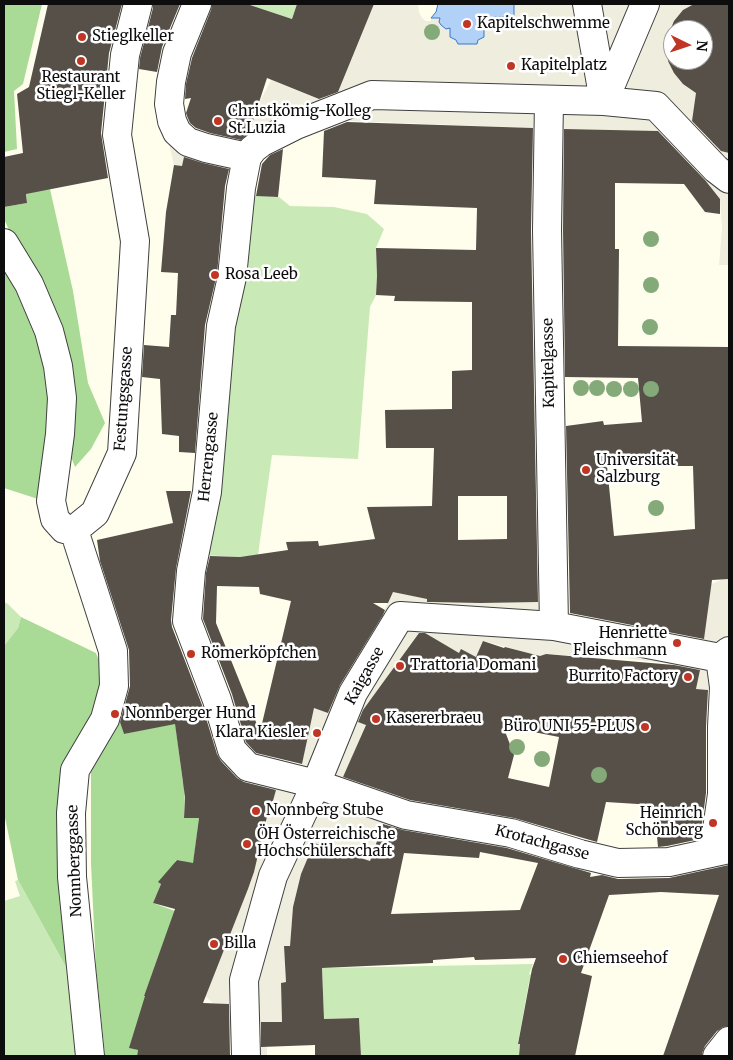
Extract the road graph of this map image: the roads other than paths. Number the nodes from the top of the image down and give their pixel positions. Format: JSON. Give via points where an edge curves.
{"nodes":[{"id":1,"x":138,"y":4,"type":"edge"},
{"id":2,"x":197,"y":4,"type":"edge"},
{"id":3,"x":587,"y":4,"type":"edge"},
{"id":4,"x":645,"y":4,"type":"edge"},
{"id":5,"x":550,"y":100,"type":"junction"},
{"id":6,"x":604,"y":101,"type":"junction"},
{"id":7,"x":248,"y":158,"type":"junction"},
{"id":8,"x":729,"y":179,"type":"edge"},
{"id":9,"x":4,"y":243,"type":"edge"},
{"id":10,"x":74,"y":530,"type":"junction"},
{"id":11,"x":554,"y":626,"type":"junction"},
{"id":12,"x":727,"y":653,"type":"edge"},
{"id":13,"x":316,"y":784,"type":"junction"},
{"id":14,"x":722,"y":850,"type":"edge"},
{"id":15,"x":729,"y":1041,"type":"edge"},
{"id":16,"x":90,"y":1056,"type":"edge"},
{"id":17,"x":246,"y":1056,"type":"edge"},
{"id":18,"x":717,"y":1056,"type":"edge"}],
"edges":[{"from":1,"to":10,"type":"street","name":"Festungsgasse","via":[[125,55],[117,135],[135,241],[122,453],[94,513]]},
{"from":2,"to":7,"type":"street","via":[[177,53],[171,82],[172,121],[177,132],[188,142]]},
{"from":3,"to":6,"type":"street"},
{"from":4,"to":6,"type":"street"},
{"from":5,"to":6,"type":"street"},
{"from":5,"to":7,"type":"street","via":[[372,95],[262,142]]},
{"from":5,"to":11,"type":"street","name":"Kapitelgasse","via":[[540,230]]},
{"from":6,"to":8,"type":"street","via":[[656,106]]},
{"from":7,"to":13,"type":"street","name":"Herrengasse","via":[[222,326],[206,492],[187,622],[232,750],[248,767]]},
{"from":9,"to":10,"type":"street","via":[[29,284],[49,332],[58,366],[62,398],[51,501],[55,519],[64,529]]},
{"from":10,"to":16,"type":"street","name":"Nonnberggasse","via":[[113,651],[114,686],[105,719],[75,770],[71,813],[72,877]]},
{"from":11,"to":12,"type":"street","name":"Kaigasse"},
{"from":11,"to":13,"type":"street","name":"Kaigasse","via":[[400,616],[353,693]]},
{"from":12,"to":14,"type":"street","via":[[722,727]]},
{"from":13,"to":14,"type":"street","name":"Krotachgasse","via":[[406,815],[511,832],[580,854],[618,862],[669,862]]},
{"from":13,"to":17,"type":"street","name":"Kaigasse","via":[[273,876],[244,980]]},
{"from":15,"to":18,"type":"street"}]}
